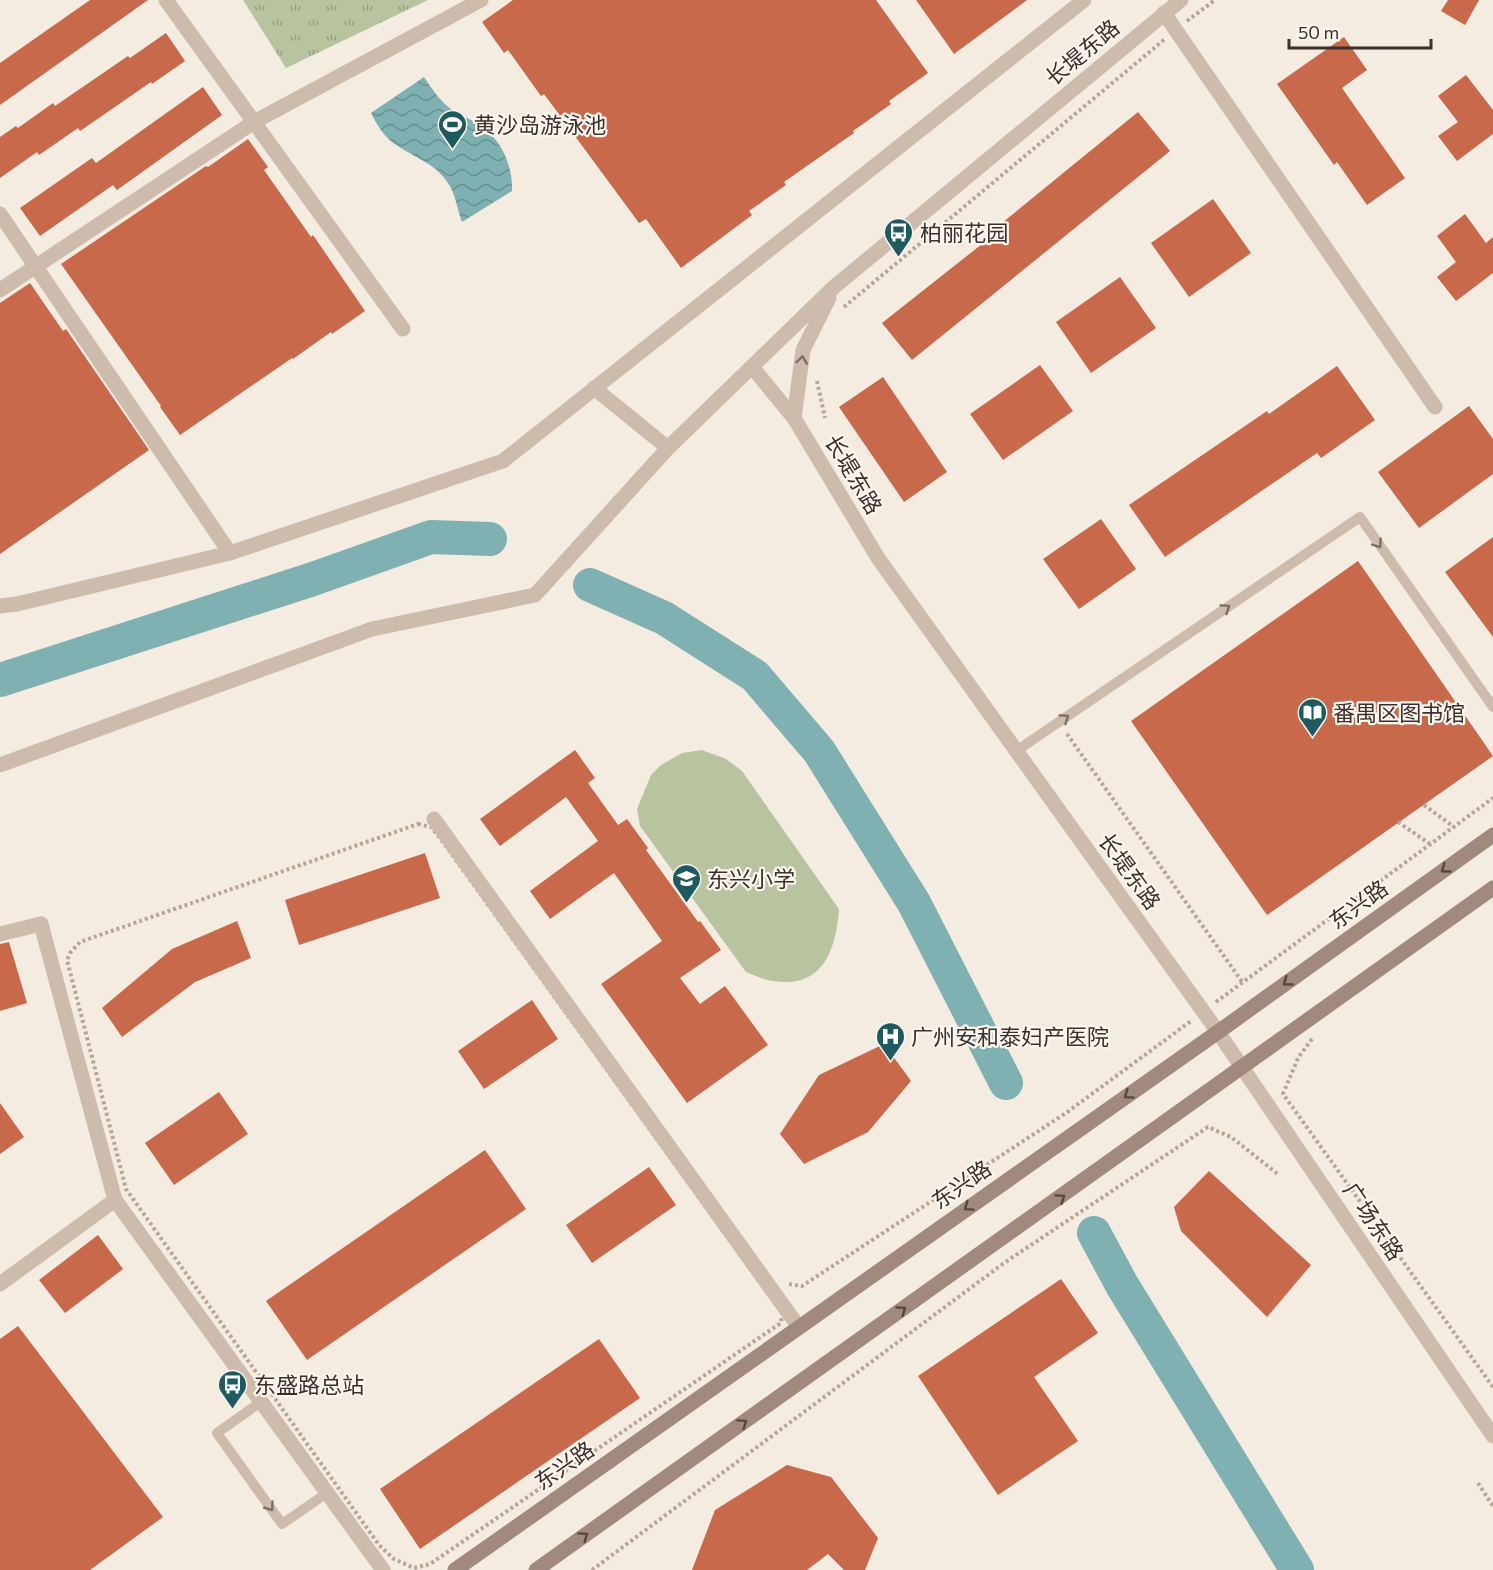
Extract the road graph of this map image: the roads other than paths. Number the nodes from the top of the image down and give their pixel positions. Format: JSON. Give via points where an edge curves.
{"nodes":[{"id":1,"x":166,"y":0,"type":"edge"},
{"id":2,"x":481,"y":0,"type":"edge"},
{"id":3,"x":1084,"y":0,"type":"edge"},
{"id":4,"x":1181,"y":0,"type":"edge"},
{"id":5,"x":1164,"y":13,"type":"junction"},
{"id":6,"x":254,"y":122,"type":"junction"},
{"id":7,"x":0,"y":214,"type":"edge"},
{"id":8,"x":35,"y":265,"type":"junction"},
{"id":9,"x":834,"y":287,"type":"junction"},
{"id":10,"x":0,"y":290,"type":"edge"},
{"id":11,"x":403,"y":329,"type":"dead end"},
{"id":12,"x":752,"y":366,"type":"junction"},
{"id":13,"x":594,"y":388,"type":"junction"},
{"id":14,"x":1435,"y":407,"type":"dead end"},
{"id":15,"x":794,"y":418,"type":"junction"},
{"id":16,"x":668,"y":448,"type":"junction"},
{"id":17,"x":230,"y":553,"type":"junction"},
{"id":18,"x":0,"y":606,"type":"edge"},
{"id":19,"x":1493,"y":707,"type":"edge"},
{"id":20,"x":1016,"y":752,"type":"junction"},
{"id":21,"x":0,"y":765,"type":"edge"},
{"id":22,"x":434,"y":819,"type":"road end"},
{"id":23,"x":1493,"y":835,"type":"edge"},
{"id":24,"x":1493,"y":888,"type":"edge"},
{"id":25,"x":0,"y":934,"type":"edge"},
{"id":26,"x":1218,"y":1032,"type":"junction"},
{"id":27,"x":1243,"y":1068,"type":"junction"},
{"id":28,"x":115,"y":1200,"type":"junction"},
{"id":29,"x":0,"y":1284,"type":"edge"},
{"id":30,"x":798,"y":1326,"type":"junction"},
{"id":31,"x":262,"y":1401,"type":"junction"},
{"id":32,"x":1493,"y":1436,"type":"edge"},
{"id":33,"x":327,"y":1493,"type":"junction"},
{"id":34,"x":382,"y":1570,"type":"edge"},
{"id":35,"x":455,"y":1570,"type":"edge"},
{"id":36,"x":536,"y":1570,"type":"edge"}],
"edges":[{"from":1,"to":6,"type":"street"},
{"from":2,"to":6,"type":"street"},
{"from":3,"to":13,"type":"street"},
{"from":4,"to":5,"type":"street","name":"长堤东路"},
{"from":5,"to":9,"type":"street","name":"长堤东路"},
{"from":5,"to":14,"type":"street"},
{"from":6,"to":8,"type":"street"},
{"from":6,"to":11,"type":"street"},
{"from":7,"to":8,"type":"street"},
{"from":8,"to":10,"type":"street"},
{"from":8,"to":17,"type":"street"},
{"from":9,"to":12,"type":"street"},
{"from":15,"to":9,"type":"street","name":"长堤东路","one_way":true,"via":[[803,350]]},
{"from":12,"to":15,"type":"street"},
{"from":12,"to":16,"type":"street"},
{"from":13,"to":16,"type":"street"},
{"from":13,"to":17,"type":"street","via":[[503,461]]},
{"from":15,"to":20,"type":"street","name":"长堤东路","via":[[878,558]]},
{"from":16,"to":21,"type":"street","via":[[535,595],[372,629]]},
{"from":17,"to":18,"type":"street"},
{"from":20,"to":19,"type":"lane","one_way":true,"via":[[1360,517]]},
{"from":20,"to":26,"type":"street","name":"长堤东路"},
{"from":22,"to":30,"type":"street"},
{"from":23,"to":26,"type":"main road","name":"东兴路","one_way":true},
{"from":24,"to":27,"type":"main road"},
{"from":25,"to":28,"type":"street","via":[[41,924]]},
{"from":26,"to":27,"type":"street","name":"广场东路"},
{"from":26,"to":30,"type":"main road","name":"东兴路","one_way":true},
{"from":27,"to":32,"type":"street","name":"广场东路"},
{"from":36,"to":27,"type":"main road","one_way":true},
{"from":28,"to":29,"type":"street"},
{"from":28,"to":31,"type":"street"},
{"from":30,"to":35,"type":"main road","name":"东兴路"},
{"from":31,"to":33,"type":"street"},
{"from":31,"to":33,"type":"lane","one_way":true,"via":[[217,1433],[241,1468],[282,1524]]},
{"from":33,"to":34,"type":"street"}]}
